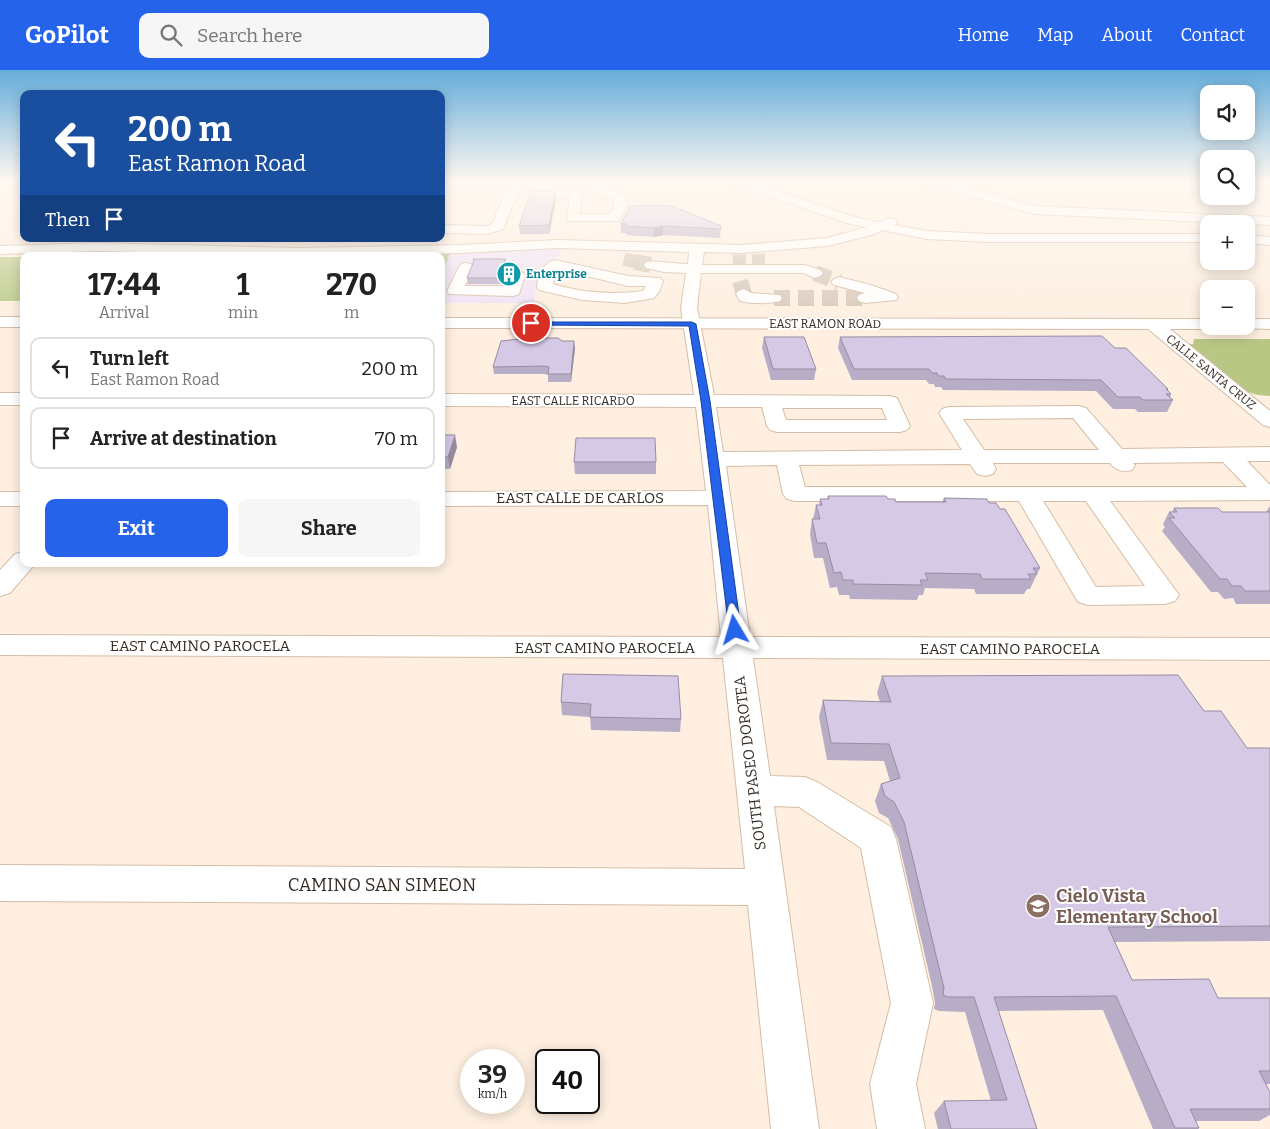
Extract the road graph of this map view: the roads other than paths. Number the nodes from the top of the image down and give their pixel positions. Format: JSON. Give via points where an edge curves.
{"nodes":[{"id":1,"x":595,"y":230,"type":"edge"},
{"id":2,"x":867,"y":230,"type":"edge"},
{"id":3,"x":920,"y":230,"type":"edge"},
{"id":4,"x":1102,"y":230,"type":"edge"},
{"id":5,"x":1200,"y":232,"type":"edge"},
{"id":6,"x":1255,"y":233,"type":"edge"},
{"id":7,"x":1270,"y":234,"type":"edge"},
{"id":8,"x":1112,"y":238,"type":"junction"},
{"id":9,"x":1200,"y":238,"type":"edge"},
{"id":10,"x":1255,"y":240,"type":"edge"},
{"id":11,"x":1270,"y":241,"type":"edge"},
{"id":12,"x":261,"y":242,"type":"edge"},
{"id":13,"x":336,"y":242,"type":"edge"},
{"id":14,"x":542,"y":244,"type":"junction"},
{"id":15,"x":594,"y":244,"type":"junction"},
{"id":16,"x":574,"y":249,"type":"junction"},
{"id":17,"x":697,"y":249,"type":"junction"},
{"id":18,"x":0,"y":250,"type":"edge"},
{"id":19,"x":251,"y":251,"type":"junction"},
{"id":20,"x":328,"y":251,"type":"junction"},
{"id":21,"x":266,"y":252,"type":"edge"},
{"id":22,"x":317,"y":252,"type":"edge"},
{"id":23,"x":346,"y":252,"type":"edge"},
{"id":24,"x":524,"y":254,"type":"junction"},
{"id":25,"x":772,"y":256,"type":"junction"},
{"id":26,"x":618,"y":257,"type":"tunnel mouth"},
{"id":27,"x":445,"y":258,"type":"edge"},
{"id":28,"x":470,"y":259,"type":"junction"},
{"id":29,"x":555,"y":264,"type":"junction"},
{"id":30,"x":694,"y":269,"type":"junction"},
{"id":31,"x":739,"y":276,"type":"junction"},
{"id":32,"x":655,"y":281,"type":"junction"},
{"id":33,"x":839,"y":282,"type":"tunnel mouth"},
{"id":34,"x":774,"y":298,"type":"tunnel mouth"},
{"id":35,"x":865,"y":298,"type":"tunnel mouth"},
{"id":36,"x":0,"y":322,"type":"edge"},
{"id":37,"x":20,"y":322,"type":"edge"},
{"id":38,"x":445,"y":323,"type":"edge"},
{"id":39,"x":692,"y":324,"type":"junction"},
{"id":40,"x":1153,"y":324,"type":"junction"},
{"id":41,"x":1200,"y":324,"type":"edge"},
{"id":42,"x":1255,"y":324,"type":"edge"},
{"id":43,"x":1270,"y":324,"type":"edge"},
{"id":44,"x":0,"y":399,"type":"edge"},
{"id":45,"x":20,"y":399,"type":"edge"},
{"id":46,"x":445,"y":400,"type":"edge"},
{"id":47,"x":706,"y":401,"type":"junction"},
{"id":48,"x":771,"y":402,"type":"junction"},
{"id":49,"x":1249,"y":403,"type":"junction"},
{"id":50,"x":1270,"y":403,"type":"edge"},
{"id":51,"x":1270,"y":421,"type":"edge"},
{"id":52,"x":1102,"y":438,"type":"junction"},
{"id":53,"x":972,"y":448,"type":"junction"},
{"id":54,"x":1270,"y":454,"type":"edge"},
{"id":55,"x":1229,"y":455,"type":"junction"},
{"id":56,"x":1117,"y":456,"type":"junction"},
{"id":57,"x":786,"y":458,"type":"junction"},
{"id":58,"x":713,"y":459,"type":"junction"},
{"id":59,"x":1000,"y":494,"type":"junction"},
{"id":60,"x":1027,"y":494,"type":"junction"},
{"id":61,"x":1093,"y":494,"type":"junction"},
{"id":62,"x":1148,"y":494,"type":"junction"},
{"id":63,"x":445,"y":498,"type":"edge"},
{"id":64,"x":719,"y":498,"type":"junction"},
{"id":65,"x":0,"y":499,"type":"edge"},
{"id":66,"x":20,"y":499,"type":"edge"},
{"id":67,"x":20,"y":564,"type":"edge"},
{"id":68,"x":0,"y":587,"type":"edge"},
{"id":69,"x":0,"y":645,"type":"edge"},
{"id":70,"x":737,"y":648,"type":"junction"},
{"id":71,"x":1270,"y":649,"type":"edge"},
{"id":72,"x":754,"y":790,"type":"junction"},
{"id":73,"x":0,"y":883,"type":"edge"},
{"id":74,"x":765,"y":887,"type":"junction"},
{"id":75,"x":795,"y":1129,"type":"edge"},
{"id":76,"x":901,"y":1129,"type":"edge"}],
"edges":[{"from":1,"to":15,"type":"street"},
{"from":2,"to":25,"type":"street"},
{"from":3,"to":8,"type":"street","via":[[956,237]]},
{"from":4,"to":8,"type":"street"},
{"from":5,"to":8,"type":"street"},
{"from":6,"to":7,"type":"street"},
{"from":8,"to":9,"type":"street"},
{"from":10,"to":11,"type":"street"},
{"from":12,"to":19,"type":"street"},
{"from":13,"to":20,"type":"street"},
{"from":14,"to":16,"type":"street"},
{"from":14,"to":24,"type":"street","via":[[542,251]]},
{"from":14,"to":28,"type":"street"},
{"from":15,"to":16,"type":"street"},
{"from":15,"to":17,"type":"street"},
{"from":16,"to":26,"type":"street"},
{"from":16,"to":29,"type":"street"},
{"from":17,"to":25,"type":"street"},
{"from":17,"to":30,"type":"street","name":"SOUTH PASEO DOROTEA"},
{"from":18,"to":19,"type":"street","via":[[98,247]]},
{"from":19,"to":21,"type":"street"},
{"from":20,"to":22,"type":"street"},
{"from":20,"to":23,"type":"street"},
{"from":24,"to":28,"type":"street"},
{"from":24,"to":28,"type":"street","via":[[513,291],[456,291]]},
{"from":25,"to":31,"type":"street","via":[[810,271]]},
{"from":27,"to":28,"type":"street"},
{"from":29,"to":32,"type":"street","via":[[628,281]]},
{"from":29,"to":32,"type":"street","via":[[548,270],[545,287],[587,298],[648,295]]},
{"from":30,"to":31,"type":"street"},
{"from":30,"to":32,"type":"street","via":[[658,266]]},
{"from":30,"to":39,"type":"street","name":"SOUTH PASEO DOROTEA","via":[[689,308]]},
{"from":31,"to":34,"type":"street","via":[[746,298]]},
{"from":33,"to":35,"type":"street","via":[[890,297]]},
{"from":36,"to":37,"type":"street"},
{"from":38,"to":39,"type":"street","name":"EAST RAMON ROAD"},
{"from":39,"to":40,"type":"street","name":"EAST RAMON ROAD"},
{"from":39,"to":47,"type":"street","name":"SOUTH PASEO DOROTEA"},
{"from":40,"to":41,"type":"street","name":"EAST RAMON ROAD"},
{"from":40,"to":49,"type":"street","name":"CALLE SANTA CRUZ"},
{"from":42,"to":43,"type":"street"},
{"from":44,"to":45,"type":"street"},
{"from":46,"to":47,"type":"street","name":"EAST CALLE RICARDO"},
{"from":47,"to":48,"type":"street","name":"EAST CALLE RICARDO"},
{"from":47,"to":58,"type":"street","name":"SOUTH PASEO DOROTEA"},
{"from":48,"to":48,"type":"street","name":"EAST CALLE RICARDO","via":[[890,402],[900,426],[777,426]]},
{"from":49,"to":50,"type":"street"},
{"from":49,"to":51,"type":"street","name":"CALLE SANTA CRUZ"},
{"from":52,"to":53,"type":"street"},
{"from":52,"to":53,"type":"street","via":[[1079,412],[949,413]]},
{"from":52,"to":56,"type":"street"},
{"from":53,"to":56,"type":"street"},
{"from":53,"to":57,"type":"street"},
{"from":53,"to":59,"type":"street"},
{"from":54,"to":55,"type":"street"},
{"from":55,"to":56,"type":"street"},
{"from":55,"to":62,"type":"street","via":[[1266,494]]},
{"from":56,"to":62,"type":"street"},
{"from":57,"to":58,"type":"street"},
{"from":57,"to":59,"type":"street","via":[[795,494]]},
{"from":58,"to":64,"type":"street","name":"SOUTH PASEO DOROTEA"},
{"from":59,"to":60,"type":"street"},
{"from":60,"to":61,"type":"street"},
{"from":60,"to":61,"type":"street","via":[[1088,596],[1165,595]]},
{"from":61,"to":62,"type":"street"},
{"from":63,"to":64,"type":"street","name":"EAST CALLE DE CARLOS"},
{"from":64,"to":70,"type":"street","name":"SOUTH PASEO DOROTEA"},
{"from":65,"to":66,"type":"street"},
{"from":67,"to":68,"type":"street"},
{"from":69,"to":70,"type":"street","name":"EAST CAMINO PAROCELA"},
{"from":70,"to":71,"type":"street","name":"EAST CAMINO PAROCELA"},
{"from":70,"to":72,"type":"street","name":"SOUTH PASEO DOROTEA"},
{"from":72,"to":74,"type":"street","name":"SOUTH PASEO DOROTEA"},
{"from":72,"to":76,"type":"street","via":[[805,792],[878,839],[912,1003],[893,1084]]},
{"from":73,"to":74,"type":"street","name":"CAMINO SAN SIMEON"},
{"from":74,"to":75,"type":"street","name":"SOUTH PASEO DOROTEA"}]}
